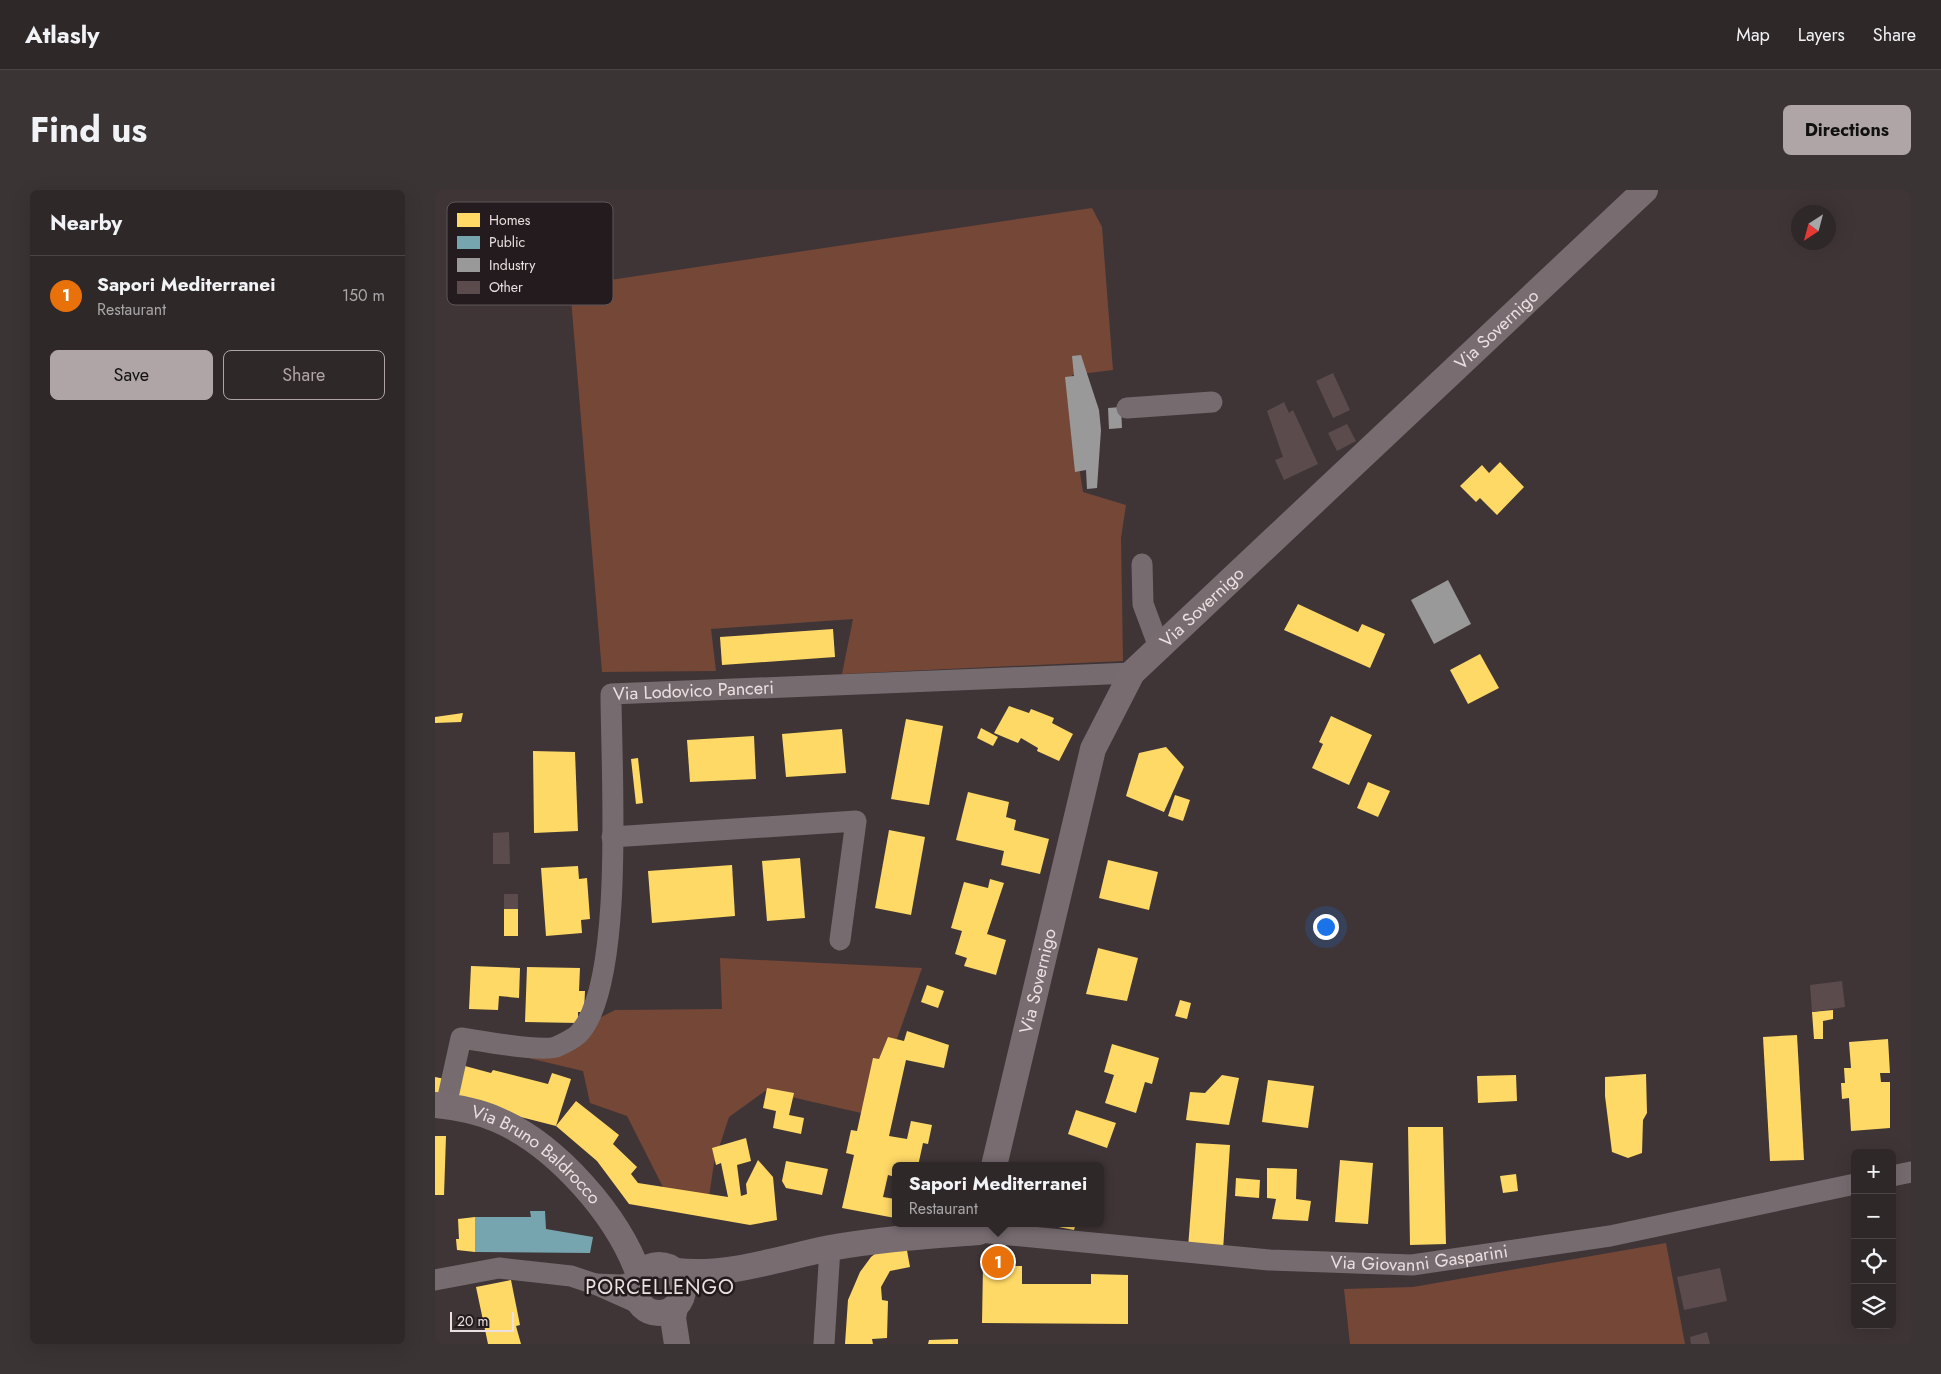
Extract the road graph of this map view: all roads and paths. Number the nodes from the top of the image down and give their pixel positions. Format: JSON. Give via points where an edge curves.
{"nodes":[{"id":1,"x":1645,"y":190,"type":"edge"},
{"id":2,"x":1212,"y":402,"type":"dead end"},
{"id":3,"x":1127,"y":408,"type":"dead end"},
{"id":4,"x":1142,"y":564,"type":"dead end"},
{"id":5,"x":1159,"y":647,"type":"junction"},
{"id":6,"x":1132,"y":672,"type":"junction"},
{"id":7,"x":612,"y":837,"type":"junction"},
{"id":8,"x":840,"y":940,"type":"dead end"},
{"id":9,"x":441,"y":1106,"type":"edge"},
{"id":10,"x":995,"y":1162,"type":"edge"},
{"id":11,"x":1911,"y":1172,"type":"edge"},
{"id":12,"x":1896,"y":1175,"type":"edge"},
{"id":13,"x":1851,"y":1185,"type":"edge"},
{"id":14,"x":980,"y":1228,"type":"edge"},
{"id":15,"x":830,"y":1248,"type":"junction"},
{"id":16,"x":435,"y":1280,"type":"edge"},
{"id":17,"x":658,"y":1289,"type":"junction"},
{"id":18,"x":673,"y":1344,"type":"edge"},
{"id":19,"x":677,"y":1344,"type":"edge"},
{"id":20,"x":824,"y":1344,"type":"edge"}],
"edges":[{"from":1,"to":5,"type":"main road","name":"Via Sovernigo"},
{"from":2,"to":3,"type":"street"},
{"from":4,"to":5,"type":"street","via":[[1143,604]]},
{"from":5,"to":6,"type":"main road","name":"Via Sovernigo"},
{"from":6,"to":7,"type":"street","name":"Via Lodovico Panceri","via":[[611,694]]},
{"from":6,"to":10,"type":"main road","name":"Via Sovernigo","via":[[1093,749]]},
{"from":7,"to":8,"type":"street","via":[[856,821]]},
{"from":7,"to":9,"type":"street","name":"Via Lodovico Panceri","via":[[605,967],[590,1017],[581,1032],[555,1047],[461,1038]]},
{"from":9,"to":17,"type":"main road","name":"Via Bruno Baldrocco","via":[[457,1107],[499,1120],[540,1145],[573,1174]]},
{"from":11,"to":12,"type":"street"},
{"from":13,"to":14,"type":"street","name":"Via Giovanni Gasparini","via":[[1610,1236],[1412,1265],[1269,1260]]},
{"from":14,"to":15,"type":"main road"},
{"from":15,"to":17,"type":"main road","via":[[706,1272]]},
{"from":15,"to":20,"type":"street"},
{"from":16,"to":17,"type":"street","via":[[499,1268],[562,1274],[595,1284]]},
{"from":17,"to":18,"type":"main road"},
{"from":17,"to":19,"type":"main road","via":[[673,1318]]}]}
